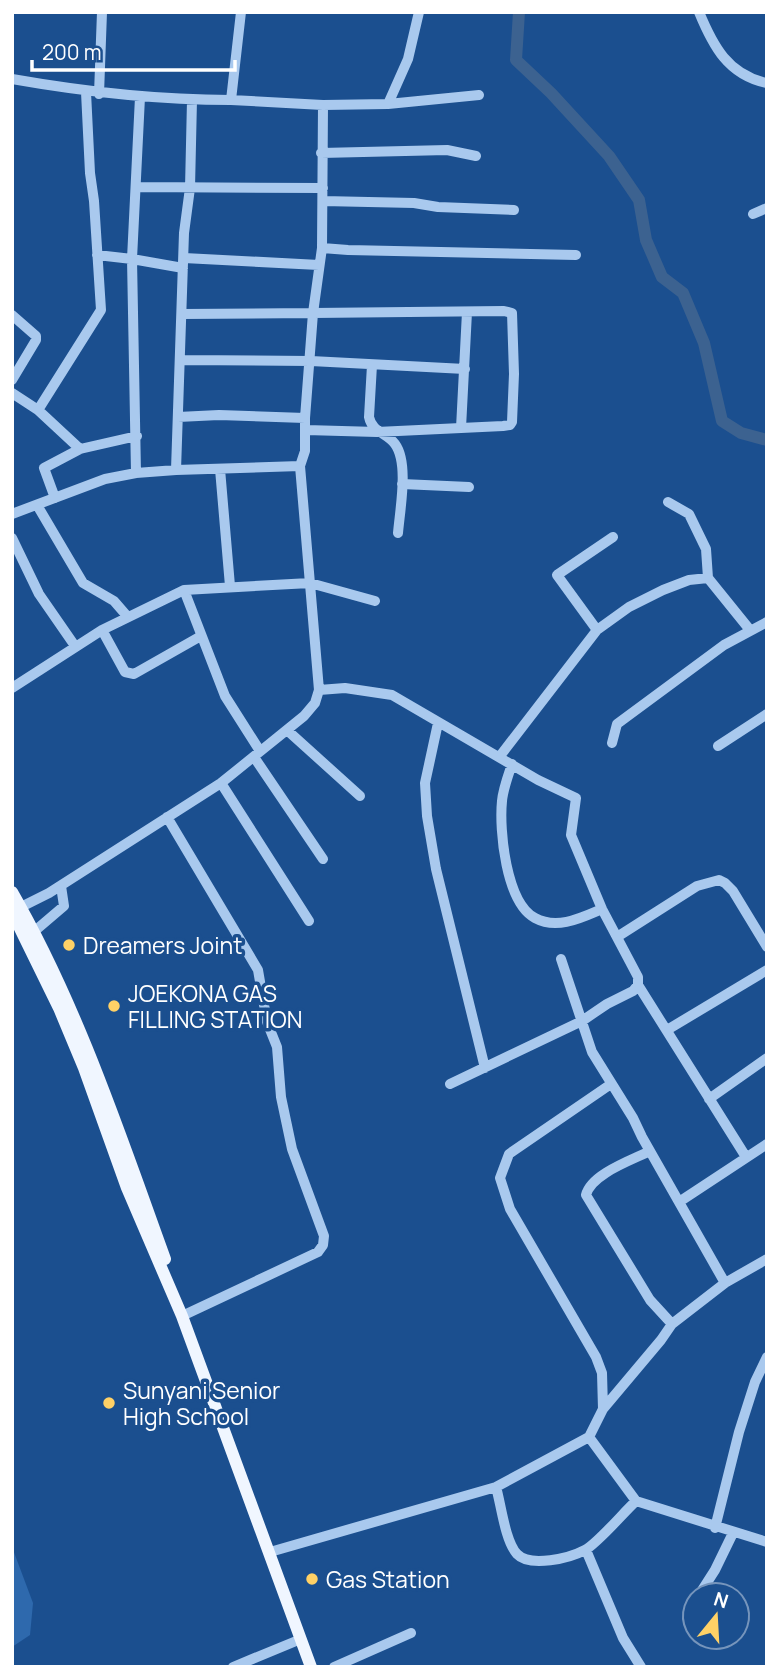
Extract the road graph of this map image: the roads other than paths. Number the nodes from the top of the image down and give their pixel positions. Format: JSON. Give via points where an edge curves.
{"nodes":[{"id":1,"x":103,"y":12,"type":"edge"},
{"id":2,"x":241,"y":12,"type":"edge"},
{"id":3,"x":419,"y":12,"type":"edge"},
{"id":4,"x":699,"y":12,"type":"edge"},
{"id":5,"x":12,"y":79,"type":"edge"},
{"id":6,"x":767,"y":83,"type":"edge"},
{"id":7,"x":86,"y":92,"type":"junction"},
{"id":8,"x":99,"y":94,"type":"junction"},
{"id":9,"x":479,"y":95,"type":"dead end"},
{"id":10,"x":140,"y":97,"type":"junction"},
{"id":11,"x":192,"y":100,"type":"junction"},
{"id":12,"x":231,"y":100,"type":"junction"},
{"id":13,"x":388,"y":104,"type":"junction"},
{"id":14,"x":323,"y":105,"type":"junction"},
{"id":15,"x":321,"y":153,"type":"junction"},
{"id":16,"x":476,"y":156,"type":"dead end"},
{"id":17,"x":137,"y":187,"type":"junction"},
{"id":18,"x":190,"y":188,"type":"junction"},
{"id":19,"x":323,"y":188,"type":"junction"},
{"id":20,"x":323,"y":201,"type":"junction"},
{"id":21,"x":767,"y":208,"type":"edge"},
{"id":22,"x":514,"y":210,"type":"dead end"},
{"id":23,"x":753,"y":214,"type":"dead end"},
{"id":24,"x":322,"y":248,"type":"junction"},
{"id":25,"x":97,"y":255,"type":"junction"},
{"id":26,"x":576,"y":255,"type":"dead end"},
{"id":27,"x":132,"y":259,"type":"junction"},
{"id":28,"x":184,"y":263,"type":"junction"},
{"id":29,"x":319,"y":265,"type":"junction"},
{"id":30,"x":313,"y":313,"type":"junction"},
{"id":31,"x":467,"y":313,"type":"junction"},
{"id":32,"x":182,"y":314,"type":"junction"},
{"id":33,"x":12,"y":315,"type":"edge"},
{"id":34,"x":180,"y":360,"type":"junction"},
{"id":35,"x":311,"y":361,"type":"junction"},
{"id":36,"x":372,"y":365,"type":"junction"},
{"id":37,"x":465,"y":369,"type":"junction"},
{"id":38,"x":12,"y":380,"type":"edge"},
{"id":39,"x":12,"y":393,"type":"edge"},
{"id":40,"x":38,"y":410,"type":"junction"},
{"id":41,"x":178,"y":417,"type":"junction"},
{"id":42,"x":305,"y":418,"type":"junction"},
{"id":43,"x":461,"y":428,"type":"junction"},
{"id":44,"x":306,"y":430,"type":"junction"},
{"id":45,"x":377,"y":432,"type":"junction"},
{"id":46,"x":137,"y":436,"type":"junction"},
{"id":47,"x":80,"y":450,"type":"junction"},
{"id":48,"x":300,"y":466,"type":"junction"},
{"id":49,"x":220,"y":469,"type":"junction"},
{"id":50,"x":176,"y":470,"type":"junction"},
{"id":51,"x":136,"y":473,"type":"junction"},
{"id":52,"x":402,"y":484,"type":"junction"},
{"id":53,"x":468,"y":486,"type":"dead end"},
{"id":54,"x":55,"y":498,"type":"junction"},
{"id":55,"x":668,"y":502,"type":"dead end"},
{"id":56,"x":37,"y":505,"type":"junction"},
{"id":57,"x":12,"y":514,"type":"edge"},
{"id":58,"x":398,"y":533,"type":"dead end"},
{"id":59,"x":614,"y":537,"type":"dead end"},
{"id":60,"x":12,"y":538,"type":"edge"},
{"id":61,"x":708,"y":578,"type":"junction"},
{"id":62,"x":310,"y":583,"type":"junction"},
{"id":63,"x":230,"y":586,"type":"junction"},
{"id":64,"x":184,"y":590,"type":"junction"},
{"id":65,"x":375,"y":601,"type":"dead end"},
{"id":66,"x":127,"y":616,"type":"junction"},
{"id":67,"x":767,"y":622,"type":"edge"},
{"id":68,"x":102,"y":630,"type":"junction"},
{"id":69,"x":597,"y":630,"type":"junction"},
{"id":70,"x":750,"y":630,"type":"junction"},
{"id":71,"x":201,"y":636,"type":"junction"},
{"id":72,"x":75,"y":646,"type":"junction"},
{"id":73,"x":12,"y":688,"type":"edge"},
{"id":74,"x":319,"y":690,"type":"junction"},
{"id":75,"x":767,"y":715,"type":"edge"},
{"id":76,"x":438,"y":723,"type":"junction"},
{"id":77,"x":288,"y":731,"type":"junction"},
{"id":78,"x":612,"y":743,"type":"dead end"},
{"id":79,"x":718,"y":746,"type":"dead end"},
{"id":80,"x":257,"y":754,"type":"junction"},
{"id":81,"x":500,"y":756,"type":"junction"},
{"id":82,"x":512,"y":764,"type":"junction"},
{"id":83,"x":221,"y":783,"type":"junction"},
{"id":84,"x":360,"y":796,"type":"dead end"},
{"id":85,"x":167,"y":817,"type":"junction"},
{"id":86,"x":323,"y":859,"type":"dead end"},
{"id":87,"x":61,"y":886,"type":"junction"},
{"id":88,"x":12,"y":892,"type":"edge"},
{"id":89,"x":602,"y":909,"type":"junction"},
{"id":90,"x":17,"y":910,"type":"edge"},
{"id":91,"x":309,"y":921,"type":"dead end"},
{"id":92,"x":30,"y":935,"type":"junction"},
{"id":93,"x":617,"y":937,"type":"junction"},
{"id":94,"x":767,"y":947,"type":"edge"},
{"id":95,"x":561,"y":959,"type":"dead end"},
{"id":96,"x":767,"y":970,"type":"edge"},
{"id":97,"x":638,"y":985,"type":"junction"},
{"id":98,"x":582,"y":1021,"type":"junction"},
{"id":99,"x":667,"y":1031,"type":"junction"},
{"id":100,"x":767,"y":1058,"type":"edge"},
{"id":101,"x":485,"y":1068,"type":"junction"},
{"id":102,"x":450,"y":1084,"type":"dead end"},
{"id":103,"x":611,"y":1084,"type":"junction"},
{"id":104,"x":709,"y":1098,"type":"junction"},
{"id":105,"x":767,"y":1143,"type":"edge"},
{"id":106,"x":650,"y":1151,"type":"junction"},
{"id":107,"x":746,"y":1157,"type":"junction"},
{"id":108,"x":679,"y":1202,"type":"junction"},
{"id":109,"x":767,"y":1259,"type":"edge"},
{"id":110,"x":725,"y":1283,"type":"junction"},
{"id":111,"x":182,"y":1316,"type":"junction"},
{"id":112,"x":672,"y":1324,"type":"junction"},
{"id":113,"x":767,"y":1357,"type":"edge"},
{"id":114,"x":603,"y":1409,"type":"junction"},
{"id":115,"x":589,"y":1437,"type":"junction"},
{"id":116,"x":496,"y":1487,"type":"junction"},
{"id":117,"x":636,"y":1501,"type":"junction"},
{"id":118,"x":715,"y":1528,"type":"junction"},
{"id":119,"x":733,"y":1533,"type":"junction"},
{"id":120,"x":767,"y":1542,"type":"edge"},
{"id":121,"x":586,"y":1550,"type":"junction"},
{"id":122,"x":270,"y":1552,"type":"junction"},
{"id":123,"x":708,"y":1581,"type":"edge"},
{"id":124,"x":411,"y":1633,"type":"dead end"},
{"id":125,"x":301,"y":1639,"type":"junction"},
{"id":126,"x":233,"y":1667,"type":"edge"},
{"id":127,"x":310,"y":1667,"type":"edge"},
{"id":128,"x":334,"y":1667,"type":"edge"},
{"id":129,"x":641,"y":1667,"type":"edge"}],
"edges":[{"from":1,"to":8,"type":"street"},
{"from":2,"to":12,"type":"street"},
{"from":3,"to":13,"type":"street","via":[[408,60]]},
{"from":4,"to":6,"type":"street","via":[[720,56],[740,73]]},
{"from":5,"to":7,"type":"street"},
{"from":7,"to":8,"type":"street"},
{"from":7,"to":25,"type":"street"},
{"from":8,"to":10,"type":"street"},
{"from":9,"to":13,"type":"street"},
{"from":10,"to":11,"type":"street"},
{"from":10,"to":17,"type":"street"},
{"from":11,"to":12,"type":"street"},
{"from":11,"to":18,"type":"street"},
{"from":12,"to":14,"type":"street"},
{"from":13,"to":14,"type":"street"},
{"from":14,"to":15,"type":"street"},
{"from":15,"to":16,"type":"street","via":[[447,150]]},
{"from":15,"to":19,"type":"street"},
{"from":17,"to":18,"type":"street"},
{"from":17,"to":27,"type":"street"},
{"from":18,"to":19,"type":"street"},
{"from":18,"to":28,"type":"street"},
{"from":19,"to":20,"type":"street"},
{"from":20,"to":22,"type":"street"},
{"from":20,"to":24,"type":"street"},
{"from":21,"to":23,"type":"street"},
{"from":24,"to":26,"type":"street"},
{"from":24,"to":29,"type":"street"},
{"from":25,"to":27,"type":"street"},
{"from":25,"to":40,"type":"street","via":[[101,310]]},
{"from":27,"to":28,"type":"street"},
{"from":27,"to":46,"type":"street"},
{"from":28,"to":29,"type":"street"},
{"from":28,"to":32,"type":"street"},
{"from":29,"to":30,"type":"street"},
{"from":30,"to":31,"type":"street"},
{"from":30,"to":32,"type":"street"},
{"from":30,"to":35,"type":"street"},
{"from":31,"to":37,"type":"street"},
{"from":31,"to":43,"type":"street","via":[[512,313],[513,412],[510,425]]},
{"from":32,"to":34,"type":"street"},
{"from":33,"to":38,"type":"street","via":[[36,340]]},
{"from":34,"to":35,"type":"street"},
{"from":34,"to":41,"type":"street"},
{"from":35,"to":36,"type":"street"},
{"from":35,"to":42,"type":"street"},
{"from":36,"to":37,"type":"street"},
{"from":36,"to":45,"type":"street","via":[[369,417]]},
{"from":37,"to":43,"type":"street"},
{"from":39,"to":40,"type":"street"},
{"from":40,"to":47,"type":"street"},
{"from":41,"to":42,"type":"street"},
{"from":41,"to":50,"type":"street"},
{"from":42,"to":44,"type":"street"},
{"from":43,"to":45,"type":"street"},
{"from":44,"to":45,"type":"street"},
{"from":44,"to":48,"type":"street"},
{"from":45,"to":52,"type":"street","via":[[399,450]]},
{"from":46,"to":47,"type":"street"},
{"from":46,"to":51,"type":"street"},
{"from":47,"to":54,"type":"street","via":[[44,468]]},
{"from":48,"to":49,"type":"street"},
{"from":48,"to":62,"type":"street"},
{"from":49,"to":50,"type":"street"},
{"from":49,"to":63,"type":"street"},
{"from":50,"to":51,"type":"street"},
{"from":51,"to":54,"type":"street","via":[[104,479]]},
{"from":52,"to":53,"type":"street"},
{"from":52,"to":58,"type":"street"},
{"from":54,"to":56,"type":"street"},
{"from":55,"to":61,"type":"street","via":[[689,514],[706,550]]},
{"from":56,"to":57,"type":"street"},
{"from":56,"to":66,"type":"street","via":[[83,583],[114,601]]},
{"from":59,"to":69,"type":"street","via":[[557,575]]},
{"from":60,"to":72,"type":"street","via":[[38,594]]},
{"from":61,"to":69,"type":"street","via":[[663,590]]},
{"from":61,"to":70,"type":"street"},
{"from":62,"to":63,"type":"street"},
{"from":62,"to":65,"type":"street"},
{"from":62,"to":74,"type":"street"},
{"from":63,"to":64,"type":"street"},
{"from":64,"to":66,"type":"street"},
{"from":64,"to":71,"type":"street"},
{"from":66,"to":68,"type":"street"},
{"from":67,"to":70,"type":"street"},
{"from":68,"to":71,"type":"street","via":[[129,674]]},
{"from":68,"to":72,"type":"street"},
{"from":69,"to":81,"type":"street"},
{"from":70,"to":78,"type":"street","via":[[617,724]]},
{"from":71,"to":80,"type":"street","via":[[225,696]]},
{"from":72,"to":73,"type":"street"},
{"from":74,"to":76,"type":"street","via":[[345,688],[392,695]]},
{"from":74,"to":77,"type":"street","via":[[315,704]]},
{"from":75,"to":79,"type":"street"},
{"from":76,"to":81,"type":"street"},
{"from":76,"to":101,"type":"street","via":[[425,783],[427,816]]},
{"from":77,"to":80,"type":"street"},
{"from":77,"to":84,"type":"street"},
{"from":80,"to":83,"type":"street"},
{"from":80,"to":86,"type":"street"},
{"from":81,"to":82,"type":"street"},
{"from":82,"to":89,"type":"street","via":[[576,798],[571,835]]},
{"from":82,"to":89,"type":"street","via":[[501,819],[506,867],[522,907],[536,919],[563,923]]},
{"from":83,"to":85,"type":"street"},
{"from":83,"to":91,"type":"street"},
{"from":85,"to":87,"type":"street"},
{"from":85,"to":111,"type":"street","via":[[258,970],[267,1022],[277,1047],[292,1149],[324,1236],[318,1252]]},
{"from":87,"to":90,"type":"street"},
{"from":87,"to":92,"type":"street","via":[[64,906]]},
{"from":88,"to":90,"type":"main road"},
{"from":89,"to":93,"type":"street"},
{"from":90,"to":92,"type":"main road"},
{"from":92,"to":111,"type":"main road","via":[[74,1021],[118,1130]]},
{"from":93,"to":94,"type":"street","via":[[697,886],[719,880],[733,891]]},
{"from":93,"to":97,"type":"street"},
{"from":95,"to":98,"type":"street"},
{"from":96,"to":99,"type":"street"},
{"from":97,"to":98,"type":"street"},
{"from":97,"to":99,"type":"street"},
{"from":98,"to":101,"type":"street"},
{"from":98,"to":103,"type":"street","via":[[592,1052]]},
{"from":99,"to":104,"type":"street"},
{"from":100,"to":104,"type":"street"},
{"from":101,"to":102,"type":"street"},
{"from":103,"to":106,"type":"street"},
{"from":103,"to":114,"type":"street","via":[[509,1154],[499,1178],[509,1209],[596,1357],[602,1373]]},
{"from":104,"to":107,"type":"street"},
{"from":105,"to":107,"type":"street"},
{"from":106,"to":108,"type":"street"},
{"from":106,"to":112,"type":"street","via":[[595,1179],[586,1195],[650,1300]]},
{"from":107,"to":108,"type":"street"},
{"from":108,"to":110,"type":"street"},
{"from":109,"to":110,"type":"street"},
{"from":110,"to":112,"type":"street"},
{"from":111,"to":122,"type":"main road"},
{"from":112,"to":114,"type":"street"},
{"from":113,"to":118,"type":"street","via":[[739,1432]]},
{"from":114,"to":115,"type":"street"},
{"from":115,"to":116,"type":"street"},
{"from":115,"to":117,"type":"street"},
{"from":116,"to":121,"type":"street","via":[[518,1555],[533,1562]]},
{"from":116,"to":122,"type":"street"},
{"from":117,"to":118,"type":"street"},
{"from":117,"to":121,"type":"street"},
{"from":118,"to":119,"type":"street"},
{"from":119,"to":120,"type":"street"},
{"from":119,"to":123,"type":"street"},
{"from":121,"to":129,"type":"street","via":[[623,1638]]},
{"from":122,"to":125,"type":"main road"},
{"from":124,"to":128,"type":"street"},
{"from":125,"to":126,"type":"street"},
{"from":125,"to":127,"type":"main road"}]}
